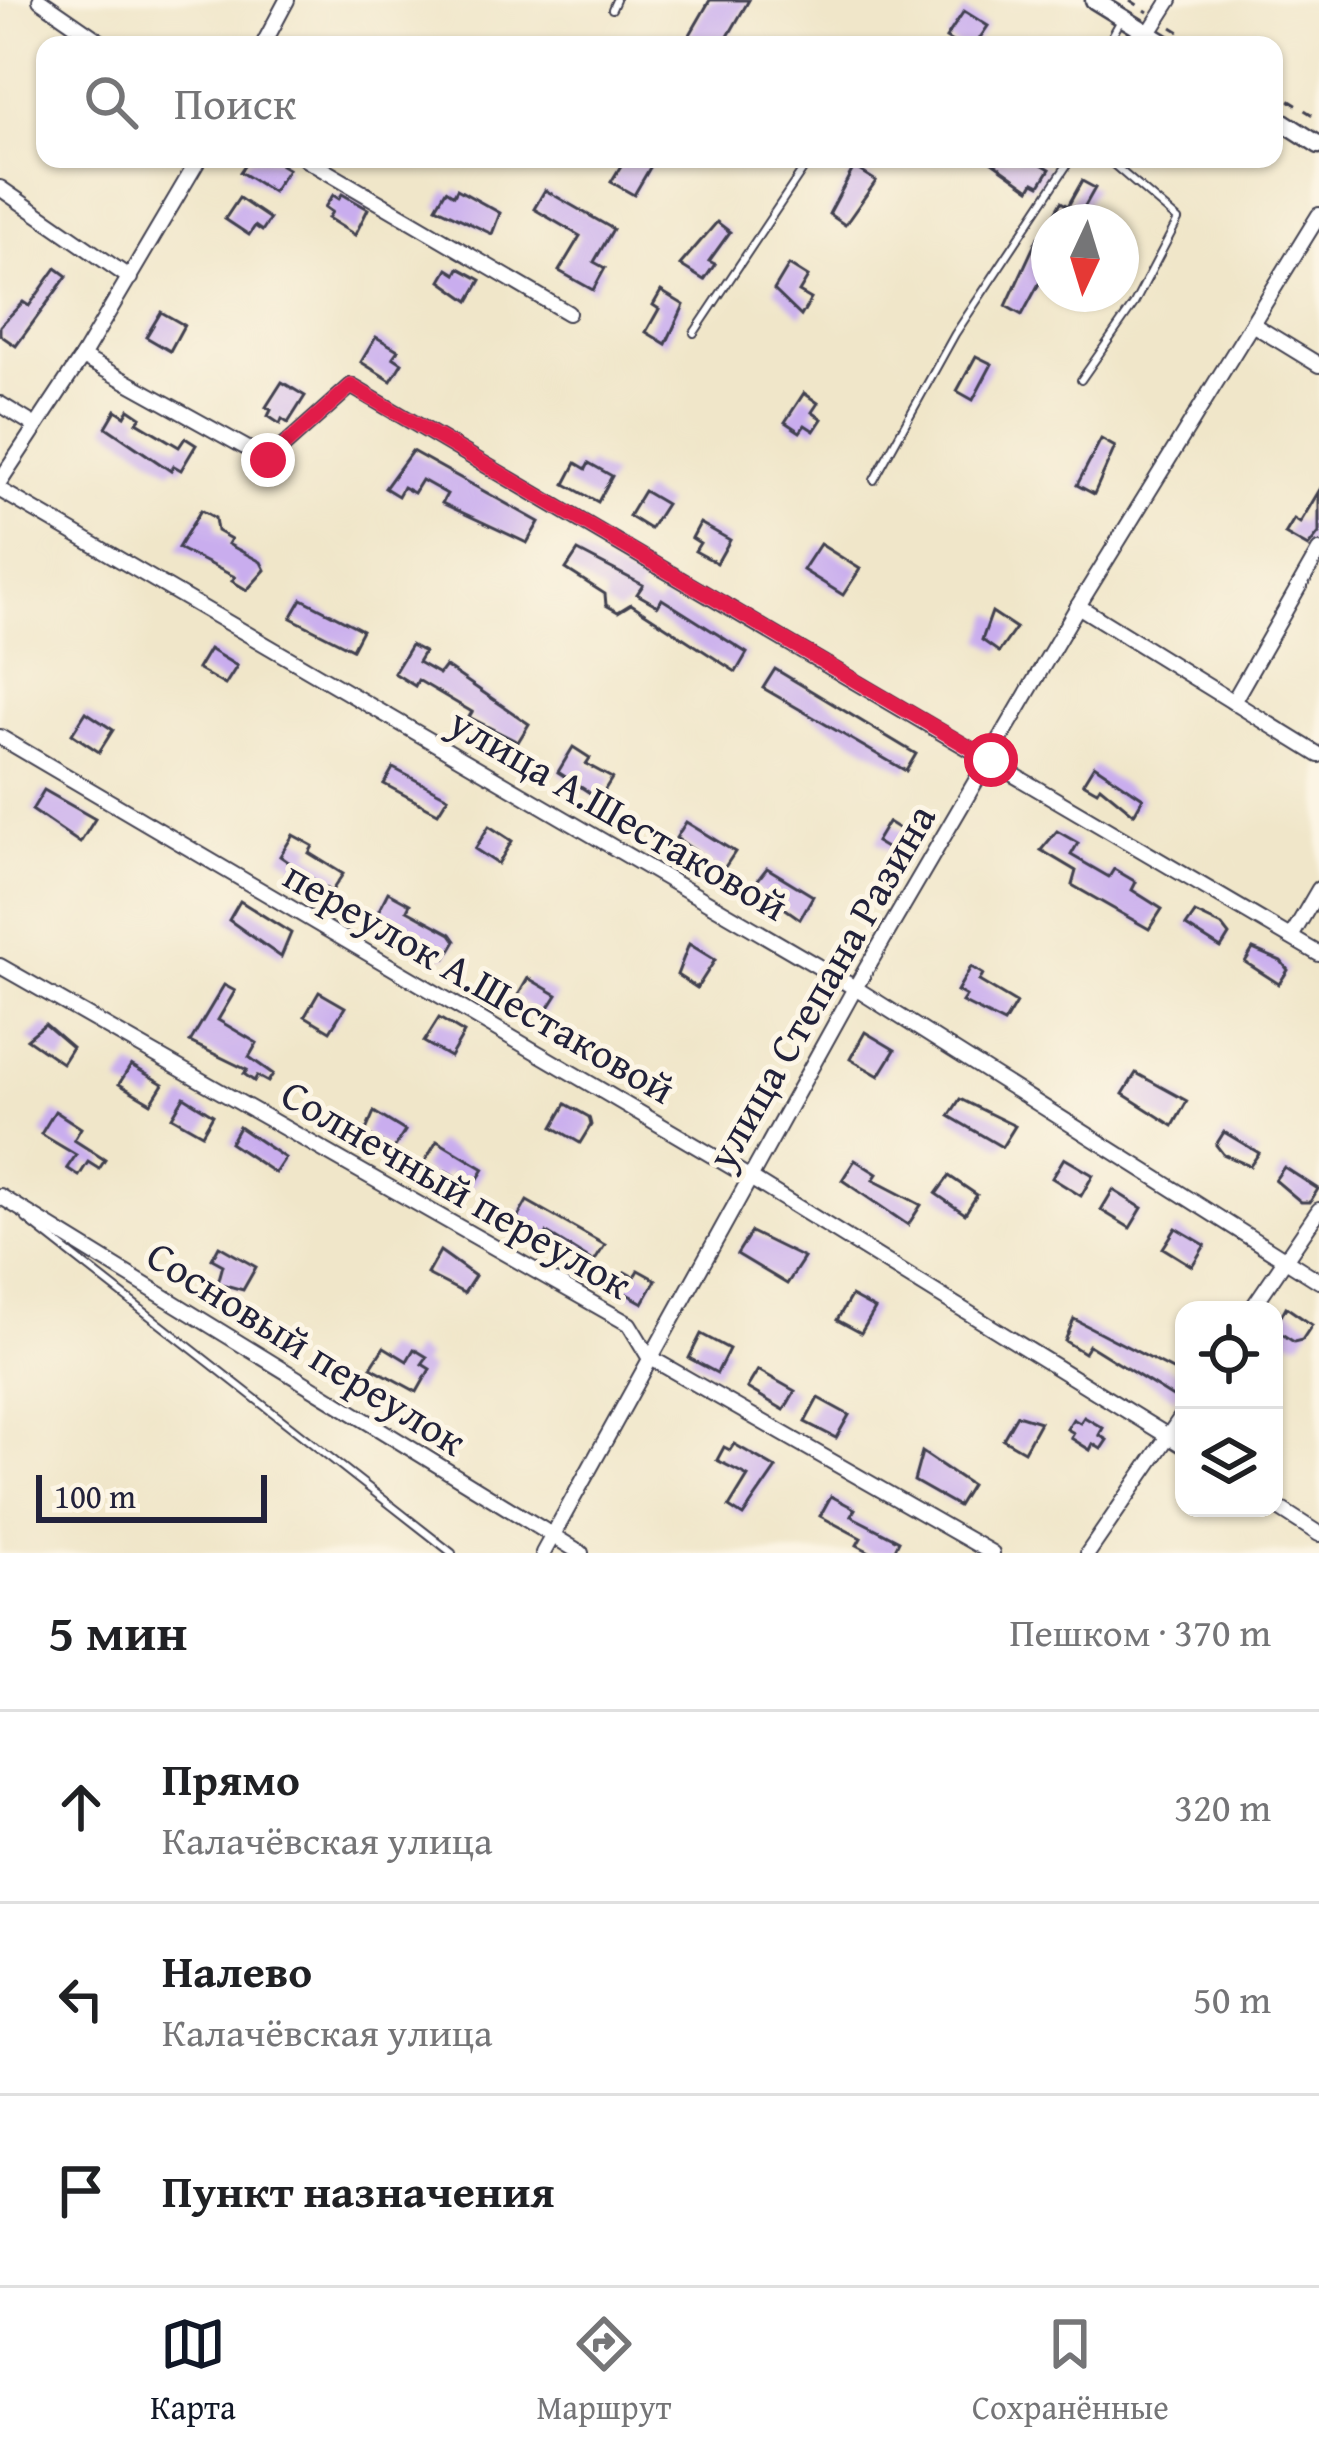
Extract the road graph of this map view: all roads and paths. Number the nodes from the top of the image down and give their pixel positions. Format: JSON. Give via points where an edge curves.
{"nodes":[{"id":1,"x":40,"y":0,"type":"edge"},
{"id":2,"x":287,"y":0,"type":"edge"},
{"id":3,"x":1094,"y":0,"type":"edge"},
{"id":4,"x":1170,"y":0,"type":"edge"},
{"id":5,"x":1123,"y":17,"type":"junction"},
{"id":6,"x":1149,"y":33,"type":"junction"},
{"id":7,"x":92,"y":36,"type":"edge"},
{"id":8,"x":267,"y":36,"type":"edge"},
{"id":9,"x":1111,"y":36,"type":"edge"},
{"id":10,"x":1153,"y":36,"type":"edge"},
{"id":11,"x":1283,"y":97,"type":"edge"},
{"id":12,"x":1319,"y":119,"type":"edge"},
{"id":13,"x":1283,"y":122,"type":"edge"},
{"id":14,"x":1319,"y":145,"type":"edge"},
{"id":15,"x":194,"y":168,"type":"edge"},
{"id":16,"x":319,"y":168,"type":"edge"},
{"id":17,"x":803,"y":168,"type":"edge"},
{"id":18,"x":1065,"y":168,"type":"edge"},
{"id":19,"x":1117,"y":168,"type":"edge"},
{"id":20,"x":0,"y":188,"type":"edge"},
{"id":21,"x":1319,"y":215,"type":"edge"},
{"id":22,"x":130,"y":278,"type":"junction"},
{"id":23,"x":568,"y":314,"type":"dead end"},
{"id":24,"x":1252,"y":324,"type":"junction"},
{"id":25,"x":694,"y":333,"type":"dead end"},
{"id":26,"x":82,"y":358,"type":"junction"},
{"id":27,"x":1319,"y":365,"type":"edge"},
{"id":28,"x":1082,"y":380,"type":"dead end"},
{"id":29,"x":0,"y":404,"type":"edge"},
{"id":30,"x":34,"y":425,"type":"junction"},
{"id":31,"x":0,"y":481,"type":"edge"},
{"id":32,"x":874,"y":481,"type":"dead end"},
{"id":33,"x":0,"y":490,"type":"edge"},
{"id":34,"x":1319,"y":551,"type":"edge"},
{"id":35,"x":1078,"y":606,"type":"junction"},
{"id":36,"x":1233,"y":702,"type":"junction"},
{"id":37,"x":0,"y":737,"type":"edge"},
{"id":38,"x":1319,"y":755,"type":"edge"},
{"id":39,"x":991,"y":760,"type":"junction"},
{"id":40,"x":1319,"y":889,"type":"edge"},
{"id":41,"x":1291,"y":937,"type":"junction"},
{"id":42,"x":1319,"y":954,"type":"edge"},
{"id":43,"x":0,"y":966,"type":"edge"},
{"id":44,"x":855,"y":988,"type":"junction"},
{"id":45,"x":747,"y":1176,"type":"junction"},
{"id":46,"x":0,"y":1197,"type":"edge"},
{"id":47,"x":1319,"y":1210,"type":"edge"},
{"id":48,"x":1284,"y":1260,"type":"junction"},
{"id":49,"x":1319,"y":1281,"type":"edge"},
{"id":50,"x":1257,"y":1301,"type":"edge"},
{"id":51,"x":649,"y":1357,"type":"junction"},
{"id":52,"x":1175,"y":1427,"type":"edge"},
{"id":53,"x":1169,"y":1436,"type":"junction"},
{"id":54,"x":1175,"y":1440,"type":"edge"},
{"id":55,"x":1283,"y":1511,"type":"edge"},
{"id":56,"x":1319,"y":1534,"type":"edge"},
{"id":57,"x":552,"y":1538,"type":"junction"},
{"id":58,"x":452,"y":1553,"type":"edge"},
{"id":59,"x":543,"y":1553,"type":"edge"},
{"id":60,"x":581,"y":1553,"type":"edge"},
{"id":61,"x":992,"y":1553,"type":"edge"},
{"id":62,"x":1088,"y":1553,"type":"edge"}],
"edges":[{"from":1,"to":7,"type":"street"},
{"from":2,"to":8,"type":"street"},
{"from":3,"to":5,"type":"street"},
{"from":4,"to":6,"type":"street"},
{"from":5,"to":6,"type":"street"},
{"from":5,"to":9,"type":"lane"},
{"from":6,"to":10,"type":"street"},
{"from":11,"to":12,"type":"path"},
{"from":13,"to":14,"type":"street"},
{"from":15,"to":22,"type":"street"},
{"from":16,"to":23,"type":"street"},
{"from":17,"to":25,"type":"lane"},
{"from":18,"to":32,"type":"lane","via":[[955,334]]},
{"from":19,"to":28,"type":"lane","via":[[1178,220]]},
{"from":20,"to":22,"type":"street"},
{"from":21,"to":24,"type":"street","name":"улица Степана Разина"},
{"from":22,"to":26,"type":"street"},
{"from":24,"to":27,"type":"street"},
{"from":24,"to":35,"type":"street","name":"улица Степана Разина"},
{"from":26,"to":30,"type":"street"},
{"from":26,"to":39,"type":"street","via":[[268,460],[351,386]]},
{"from":29,"to":30,"type":"street"},
{"from":30,"to":31,"type":"street"},
{"from":33,"to":44,"type":"street","name":"улица А.Шестаковой"},
{"from":34,"to":36,"type":"street"},
{"from":35,"to":36,"type":"street"},
{"from":35,"to":39,"type":"street","name":"улица Степана Разина"},
{"from":36,"to":38,"type":"street"},
{"from":37,"to":45,"type":"street","name":"переулок А.Шестаковой"},
{"from":39,"to":41,"type":"street"},
{"from":39,"to":44,"type":"street","name":"улица Степана Разина"},
{"from":40,"to":41,"type":"street"},
{"from":41,"to":42,"type":"street"},
{"from":43,"to":51,"type":"street","name":"Солнечный переулок","via":[[629,1324]]},
{"from":44,"to":45,"type":"street","name":"улица Степана Разина"},
{"from":44,"to":48,"type":"street","name":"улица А.Шестаковой"},
{"from":45,"to":51,"type":"street","name":"улица Степана Разина"},
{"from":45,"to":53,"type":"street","name":"переулок А.Шестаковой"},
{"from":46,"to":57,"type":"street","name":"Сосновый переулок"},
{"from":46,"to":58,"type":"lane"},
{"from":47,"to":48,"type":"street"},
{"from":48,"to":49,"type":"street","name":"улица А.Шестаковой"},
{"from":48,"to":50,"type":"street"},
{"from":51,"to":57,"type":"street","name":"улица Степана Разина"},
{"from":51,"to":61,"type":"street","name":"Солнечный переулок"},
{"from":52,"to":53,"type":"street"},
{"from":53,"to":54,"type":"street","name":"переулок А.Шестаковой"},
{"from":53,"to":62,"type":"street"},
{"from":55,"to":56,"type":"street"},
{"from":57,"to":59,"type":"street","name":"улица Степана Разина"},
{"from":57,"to":60,"type":"street","name":"Сосновый переулок"}]}
